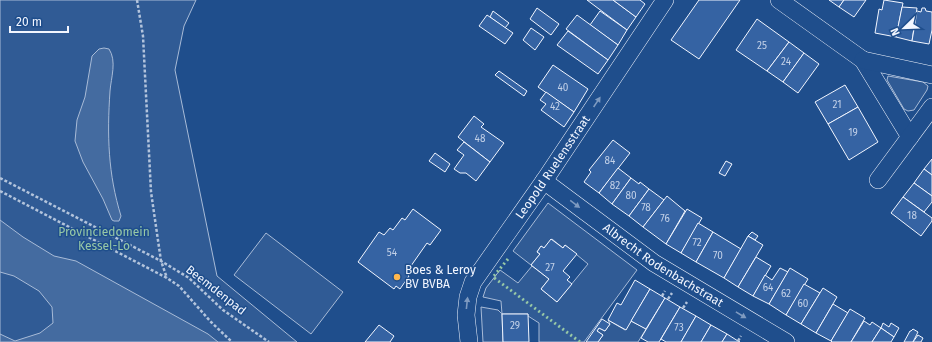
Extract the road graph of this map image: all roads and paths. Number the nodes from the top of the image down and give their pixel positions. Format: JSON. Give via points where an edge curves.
{"nodes":[{"id":1,"x":137,"y":0,"type":"edge"},
{"id":2,"x":665,"y":0,"type":"edge"},
{"id":3,"x":779,"y":0,"type":"edge"},
{"id":4,"x":863,"y":60,"type":"junction"},
{"id":5,"x":932,"y":75,"type":"edge"},
{"id":6,"x":932,"y":107,"type":"edge"},
{"id":7,"x":910,"y":137,"type":"junction"},
{"id":8,"x":0,"y":178,"type":"edge"},
{"id":9,"x":544,"y":180,"type":"junction"},
{"id":10,"x":878,"y":180,"type":"dead end"},
{"id":11,"x":0,"y":191,"type":"edge"},
{"id":12,"x":161,"y":261,"type":"junction"},
{"id":13,"x":167,"y":278,"type":"junction"},
{"id":14,"x":232,"y":342,"type":"edge"},
{"id":15,"x":269,"y":342,"type":"edge"},
{"id":16,"x":469,"y":342,"type":"edge"},
{"id":17,"x":786,"y":342,"type":"edge"}],
"edges":[{"from":1,"to":12,"type":"path","via":[[143,36],[151,192]]},
{"from":9,"to":2,"type":"street","name":"Leopold Ruelensstraat","one_way":true},
{"from":3,"to":4,"type":"street"},
{"from":4,"to":5,"type":"street"},
{"from":4,"to":7,"type":"street"},
{"from":6,"to":7,"type":"street"},
{"from":7,"to":10,"type":"street"},
{"from":8,"to":12,"type":"path","name":"Beemdenpad"},
{"from":16,"to":9,"type":"street","name":"Leopold Ruelensstraat","one_way":true,"via":[[466,314],[468,297],[474,282]]},
{"from":9,"to":17,"type":"street","name":"Albrecht Rodenbachstraat","one_way":true,"via":[[654,263]]},
{"from":11,"to":13,"type":"path","name":"Beemdenpad"},
{"from":12,"to":13,"type":"path"},
{"from":12,"to":15,"type":"path","name":"Beemdenpad","via":[[189,278],[224,310]]},
{"from":13,"to":14,"type":"path","name":"Beemdenpad","via":[[178,286]]}]}
